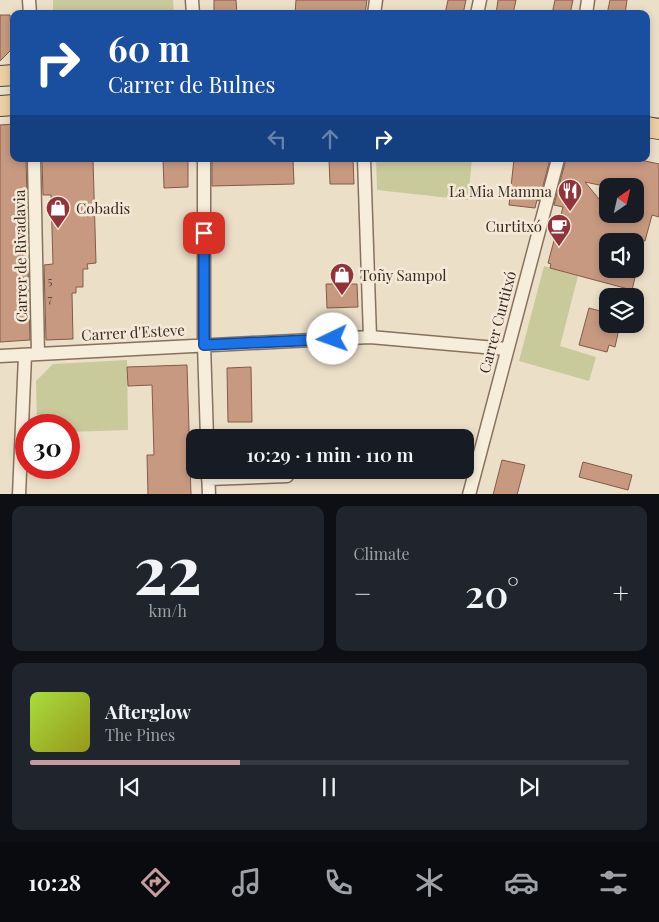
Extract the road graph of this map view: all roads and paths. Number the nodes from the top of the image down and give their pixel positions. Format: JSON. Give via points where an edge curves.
{"nodes":[{"id":1,"x":34,"y":162,"type":"edge"},
{"id":2,"x":204,"y":162,"type":"edge"},
{"id":3,"x":364,"y":162,"type":"edge"},
{"id":4,"x":557,"y":162,"type":"edge"},
{"id":5,"x":370,"y":337,"type":"junction"},
{"id":6,"x":204,"y":345,"type":"junction"},
{"id":7,"x":507,"y":349,"type":"junction"},
{"id":8,"x":31,"y":354,"type":"junction"},
{"id":9,"x":0,"y":356,"type":"edge"},
{"id":10,"x":207,"y":429,"type":"edge"},
{"id":11,"x":208,"y":479,"type":"edge"},
{"id":12,"x":19,"y":494,"type":"edge"},
{"id":13,"x":209,"y":494,"type":"edge"},
{"id":14,"x":469,"y":494,"type":"edge"}],
"edges":[{"from":1,"to":8,"type":"street","name":"Carrer de Rivadavia"},
{"from":2,"to":6,"type":"street"},
{"from":3,"to":5,"type":"street"},
{"from":4,"to":7,"type":"street","name":"Carrer Curtitxó"},
{"from":5,"to":6,"type":"street","name":"Carrer d'Esteve"},
{"from":5,"to":7,"type":"street","name":"Carrer d'Esteve"},
{"from":6,"to":8,"type":"street","name":"Carrer d'Esteve"},
{"from":6,"to":10,"type":"street"},
{"from":7,"to":14,"type":"street","name":"Carrer Curtitxó"},
{"from":8,"to":9,"type":"street","name":"Carrer d'Esteve"},
{"from":8,"to":12,"type":"street","name":"Carrer de Rivadavia"},
{"from":11,"to":13,"type":"street"}]}
